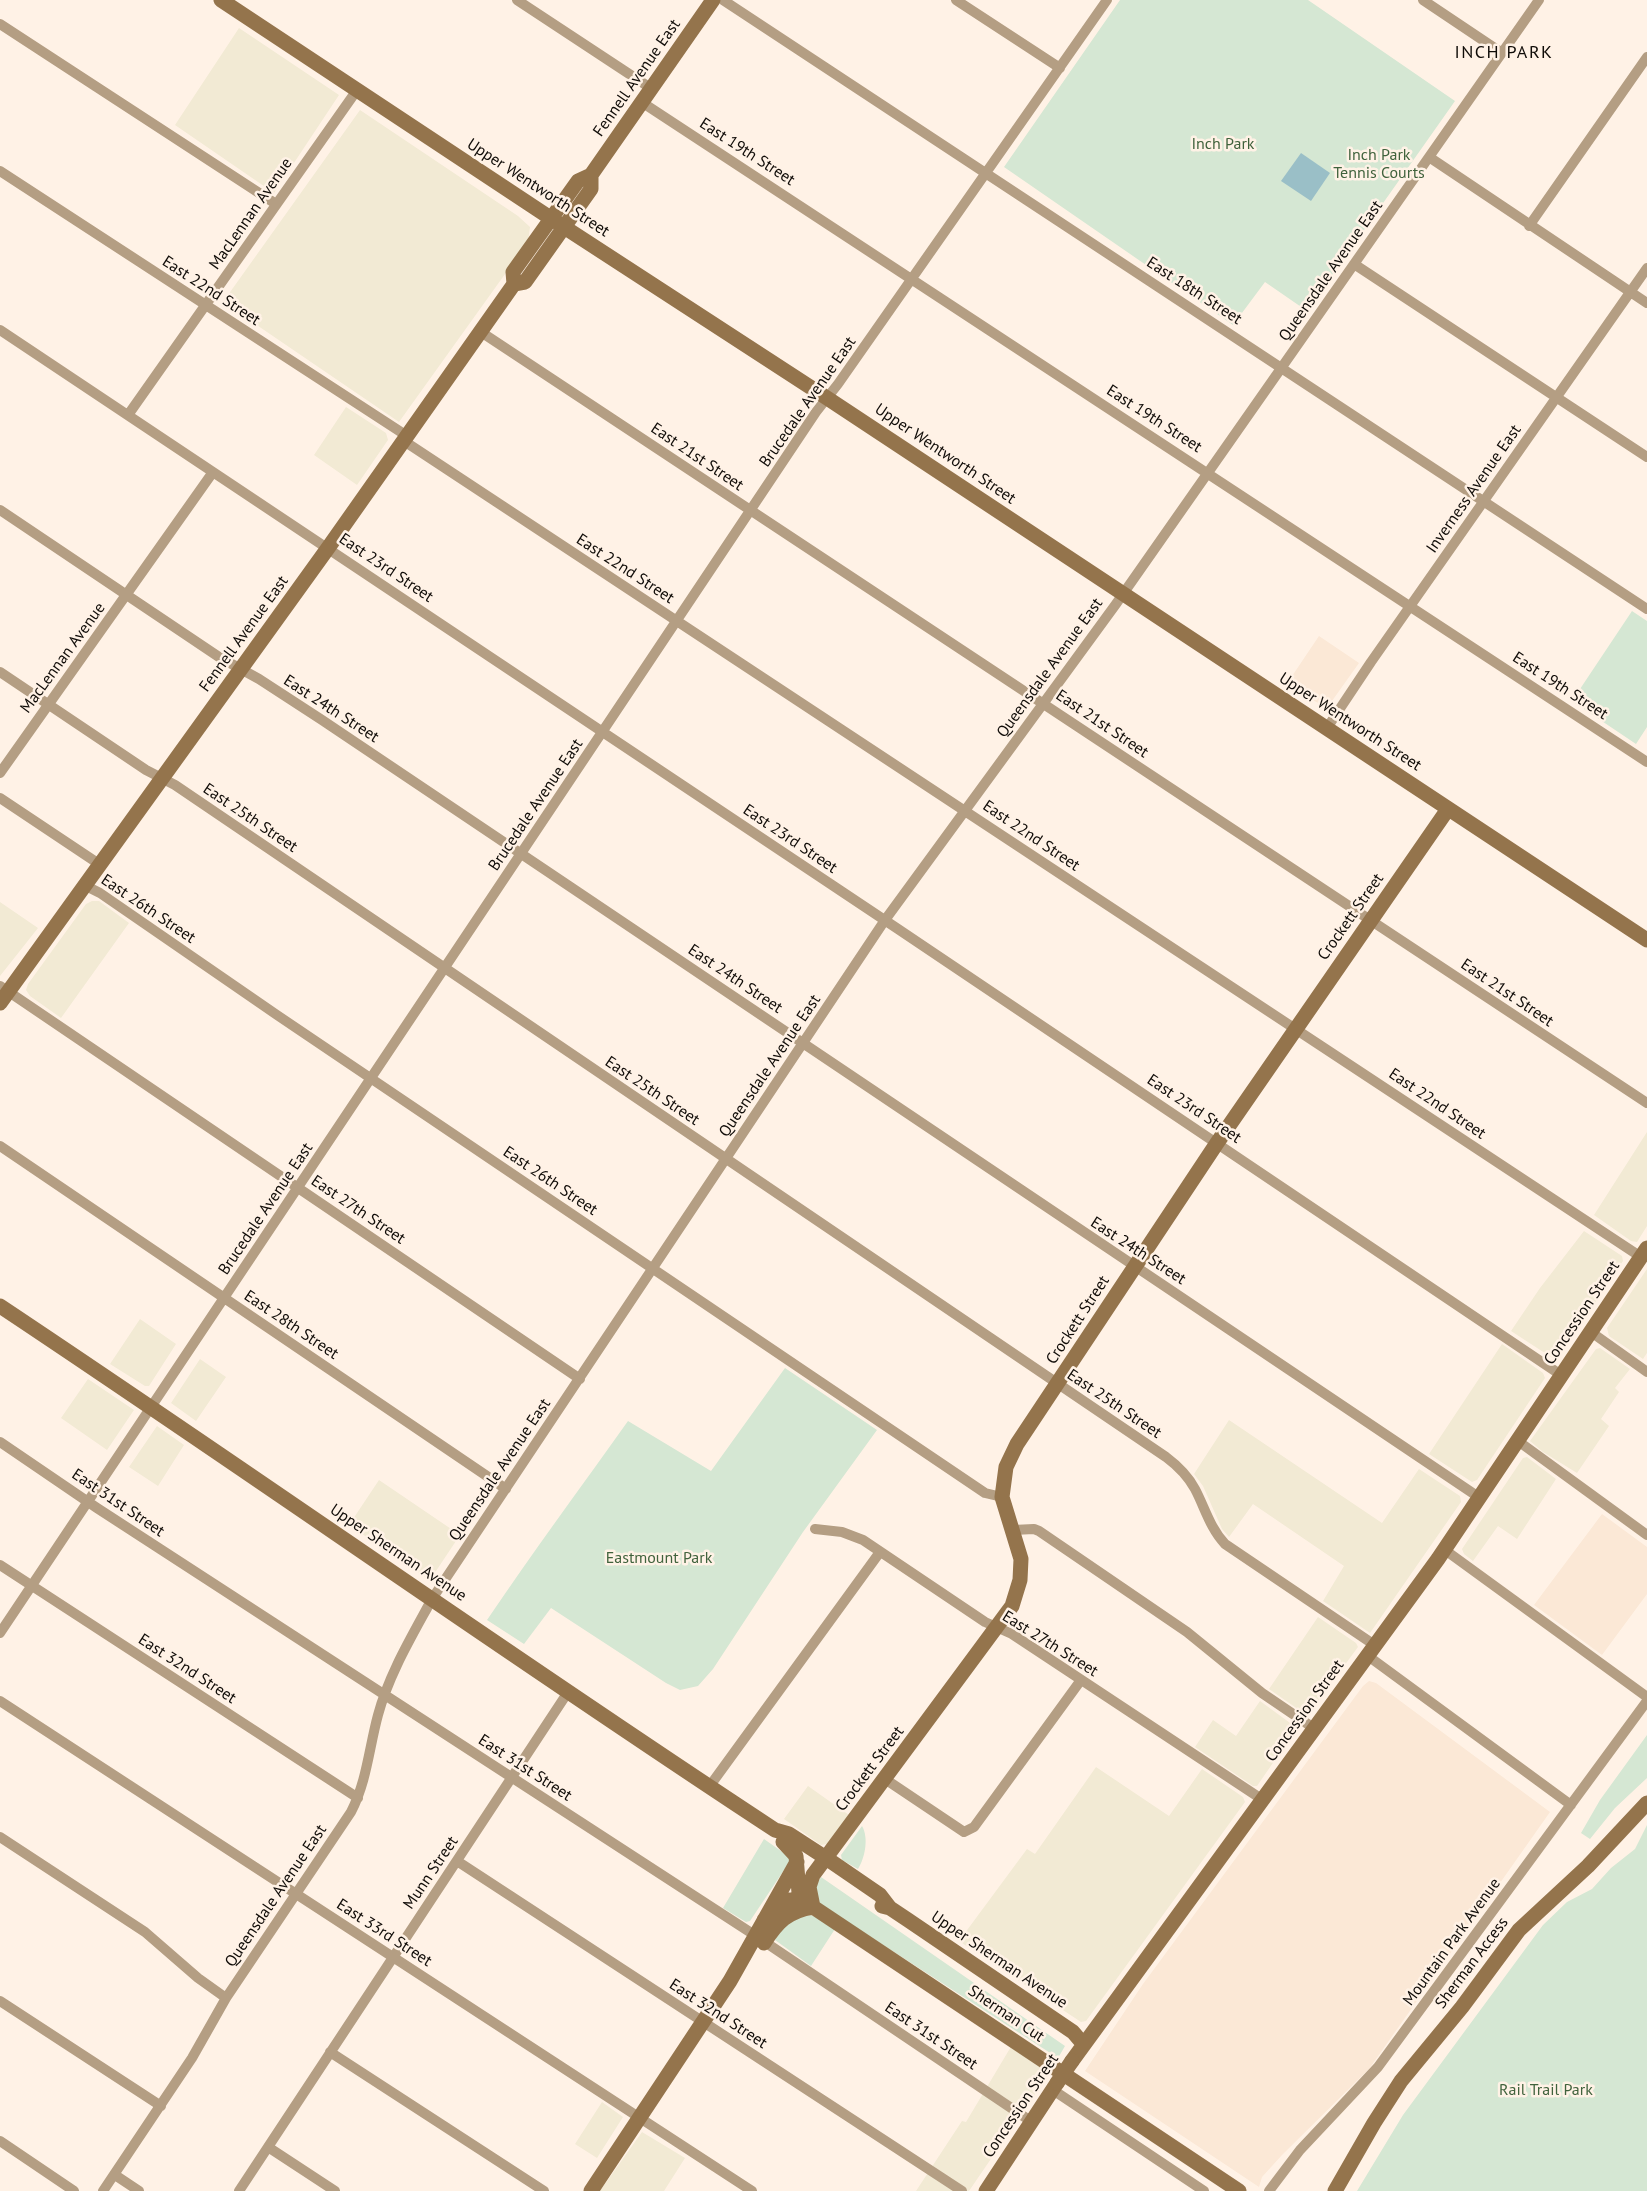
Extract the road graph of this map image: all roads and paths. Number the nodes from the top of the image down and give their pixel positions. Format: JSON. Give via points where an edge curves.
{"nodes":[{"id":1,"x":221,"y":0,"type":"edge"},
{"id":2,"x":517,"y":0,"type":"edge"},
{"id":3,"x":713,"y":0,"type":"edge"},
{"id":4,"x":723,"y":0,"type":"edge"},
{"id":5,"x":956,"y":0,"type":"edge"},
{"id":6,"x":1107,"y":0,"type":"edge"},
{"id":7,"x":1423,"y":0,"type":"edge"},
{"id":8,"x":1539,"y":0,"type":"edge"},
{"id":9,"x":0,"y":24,"type":"edge"},
{"id":10,"x":1502,"y":52,"type":"junction"},
{"id":11,"x":1647,"y":57,"type":"edge"},
{"id":12,"x":1060,"y":68,"type":"junction"},
{"id":13,"x":652,"y":88,"type":"junction"},
{"id":14,"x":357,"y":90,"type":"junction"},
{"id":15,"x":643,"y":103,"type":"junction"},
{"id":16,"x":1429,"y":157,"type":"junction"},
{"id":17,"x":0,"y":171,"type":"edge"},
{"id":18,"x":987,"y":172,"type":"junction"},
{"id":19,"x":276,"y":204,"type":"junction"},
{"id":20,"x":558,"y":223,"type":"junction"},
{"id":21,"x":1529,"y":226,"type":"junction"},
{"id":22,"x":1354,"y":264,"type":"junction"},
{"id":23,"x":1647,"y":268,"type":"edge"},
{"id":24,"x":912,"y":278,"type":"junction"},
{"id":25,"x":1630,"y":292,"type":"junction"},
{"id":26,"x":1647,"y":303,"type":"edge"},
{"id":27,"x":205,"y":305,"type":"junction"},
{"id":28,"x":0,"y":330,"type":"edge"},
{"id":29,"x":481,"y":332,"type":"junction"},
{"id":30,"x":1281,"y":367,"type":"junction"},
{"id":31,"x":827,"y":398,"type":"junction"},
{"id":32,"x":1557,"y":398,"type":"junction"},
{"id":33,"x":128,"y":415,"type":"junction"},
{"id":34,"x":405,"y":439,"type":"junction"},
{"id":35,"x":1647,"y":457,"type":"edge"},
{"id":36,"x":213,"y":472,"type":"junction"},
{"id":37,"x":1207,"y":473,"type":"junction"},
{"id":38,"x":1484,"y":501,"type":"junction"},
{"id":39,"x":0,"y":510,"type":"edge"},
{"id":40,"x":750,"y":510,"type":"junction"},
{"id":41,"x":328,"y":548,"type":"junction"},
{"id":42,"x":1123,"y":593,"type":"junction"},
{"id":43,"x":127,"y":595,"type":"junction"},
{"id":44,"x":1410,"y":607,"type":"junction"},
{"id":45,"x":1647,"y":609,"type":"edge"},
{"id":46,"x":676,"y":621,"type":"junction"},
{"id":47,"x":241,"y":670,"type":"junction"},
{"id":48,"x":0,"y":672,"type":"edge"},
{"id":49,"x":1044,"y":703,"type":"junction"},
{"id":50,"x":49,"y":705,"type":"junction"},
{"id":51,"x":1327,"y":728,"type":"junction"},
{"id":52,"x":603,"y":732,"type":"junction"},
{"id":53,"x":1647,"y":762,"type":"edge"},
{"id":54,"x":0,"y":773,"type":"edge"},
{"id":55,"x":160,"y":779,"type":"junction"},
{"id":56,"x":0,"y":798,"type":"edge"},
{"id":57,"x":1448,"y":809,"type":"junction"},
{"id":58,"x":966,"y":811,"type":"junction"},
{"id":59,"x":521,"y":854,"type":"junction"},
{"id":60,"x":99,"y":864,"type":"junction"},
{"id":61,"x":84,"y":885,"type":"junction"},
{"id":62,"x":885,"y":920,"type":"junction"},
{"id":63,"x":1372,"y":920,"type":"junction"},
{"id":64,"x":1647,"y":940,"type":"edge"},
{"id":65,"x":445,"y":968,"type":"junction"},
{"id":66,"x":3,"y":993,"type":"edge"},
{"id":67,"x":1296,"y":1028,"type":"junction"},
{"id":68,"x":803,"y":1043,"type":"junction"},
{"id":69,"x":371,"y":1078,"type":"junction"},
{"id":70,"x":1647,"y":1103,"type":"edge"},
{"id":71,"x":1217,"y":1143,"type":"junction"},
{"id":72,"x":0,"y":1146,"type":"edge"},
{"id":73,"x":726,"y":1159,"type":"junction"},
{"id":74,"x":299,"y":1188,"type":"junction"},
{"id":75,"x":1644,"y":1253,"type":"edge"},
{"id":76,"x":1135,"y":1266,"type":"junction"},
{"id":77,"x":653,"y":1268,"type":"junction"},
{"id":78,"x":225,"y":1298,"type":"junction"},
{"id":79,"x":0,"y":1306,"type":"edge"},
{"id":80,"x":1591,"y":1332,"type":"junction"},
{"id":81,"x":1647,"y":1372,"type":"edge"},
{"id":82,"x":1562,"y":1375,"type":"junction"},
{"id":83,"x":580,"y":1379,"type":"junction"},
{"id":84,"x":1057,"y":1383,"type":"junction"},
{"id":85,"x":151,"y":1407,"type":"junction"},
{"id":86,"x":1518,"y":1441,"type":"junction"},
{"id":87,"x":0,"y":1442,"type":"edge"},
{"id":88,"x":506,"y":1489,"type":"junction"},
{"id":89,"x":1002,"y":1497,"type":"junction"},
{"id":90,"x":1480,"y":1498,"type":"junction"},
{"id":91,"x":87,"y":1501,"type":"junction"},
{"id":92,"x":815,"y":1529,"type":"dead end"},
{"id":93,"x":1013,"y":1530,"type":"junction"},
{"id":94,"x":1647,"y":1535,"type":"edge"},
{"id":95,"x":1445,"y":1550,"type":"junction"},
{"id":96,"x":880,"y":1552,"type":"junction"},
{"id":97,"x":0,"y":1565,"type":"edge"},
{"id":98,"x":32,"y":1586,"type":"junction"},
{"id":99,"x":432,"y":1599,"type":"junction"},
{"id":100,"x":997,"y":1627,"type":"junction"},
{"id":101,"x":0,"y":1633,"type":"edge"},
{"id":102,"x":1372,"y":1651,"type":"junction"},
{"id":103,"x":1081,"y":1680,"type":"junction"},
{"id":104,"x":568,"y":1692,"type":"junction"},
{"id":105,"x":385,"y":1695,"type":"junction"},
{"id":106,"x":1647,"y":1699,"type":"edge"},
{"id":107,"x":0,"y":1701,"type":"edge"},
{"id":108,"x":1315,"y":1729,"type":"junction"},
{"id":109,"x":513,"y":1778,"type":"junction"},
{"id":110,"x":885,"y":1779,"type":"junction"},
{"id":111,"x":710,"y":1786,"type":"junction"},
{"id":112,"x":358,"y":1798,"type":"junction"},
{"id":113,"x":1263,"y":1800,"type":"junction"},
{"id":114,"x":1647,"y":1803,"type":"edge"},
{"id":115,"x":1571,"y":1805,"type":"junction"},
{"id":116,"x":779,"y":1836,"type":"junction"},
{"id":117,"x":0,"y":1837,"type":"edge"},
{"id":118,"x":457,"y":1861,"type":"junction"},
{"id":119,"x":797,"y":1862,"type":"junction"},
{"id":120,"x":823,"y":1862,"type":"junction"},
{"id":121,"x":296,"y":1893,"type":"junction"},
{"id":122,"x":813,"y":1907,"type":"junction"},
{"id":123,"x":764,"y":1920,"type":"junction"},
{"id":124,"x":760,"y":1939,"type":"junction"},
{"id":125,"x":393,"y":1957,"type":"junction"},
{"id":126,"x":226,"y":1998,"type":"junction"},
{"id":127,"x":0,"y":2001,"type":"edge"},
{"id":128,"x":703,"y":2022,"type":"junction"},
{"id":129,"x":1084,"y":2045,"type":"junction"},
{"id":130,"x":330,"y":2052,"type":"junction"},
{"id":131,"x":1055,"y":2087,"type":"junction"},
{"id":132,"x":161,"y":2106,"type":"junction"},
{"id":133,"x":640,"y":2118,"type":"junction"},
{"id":134,"x":1032,"y":2122,"type":"junction"},
{"id":135,"x":0,"y":2141,"type":"edge"},
{"id":136,"x":268,"y":2147,"type":"junction"},
{"id":137,"x":115,"y":2175,"type":"junction"},
{"id":138,"x":1270,"y":2190,"type":"edge"},
{"id":139,"x":1329,"y":2190,"type":"edge"},
{"id":140,"x":74,"y":2191,"type":"edge"},
{"id":141,"x":103,"y":2191,"type":"edge"},
{"id":142,"x":139,"y":2191,"type":"edge"},
{"id":143,"x":239,"y":2191,"type":"edge"},
{"id":144,"x":335,"y":2191,"type":"edge"},
{"id":145,"x":544,"y":2191,"type":"edge"},
{"id":146,"x":591,"y":2191,"type":"edge"},
{"id":147,"x":752,"y":2191,"type":"edge"},
{"id":148,"x":962,"y":2191,"type":"edge"},
{"id":149,"x":986,"y":2191,"type":"edge"},
{"id":150,"x":1204,"y":2191,"type":"edge"},
{"id":151,"x":1239,"y":2191,"type":"edge"}],
"edges":[{"from":1,"to":14,"type":"main road","name":"Upper Wentworth Street"},
{"from":2,"to":13,"type":"street"},
{"from":3,"to":13,"type":"main road","name":"Fennell Avenue East"},
{"from":4,"to":18,"type":"street","name":"East 18th Street"},
{"from":5,"to":12,"type":"street"},
{"from":6,"to":12,"type":"street","name":"Brucedale Avenue East"},
{"from":7,"to":10,"type":"street"},
{"from":8,"to":10,"type":"street","name":"Queensdale Avenue East"},
{"from":9,"to":19,"type":"street"},
{"from":10,"to":16,"type":"street","name":"Queensdale Avenue East"},
{"from":11,"to":21,"type":"street"},
{"from":12,"to":18,"type":"street","name":"Brucedale Avenue East"},
{"from":13,"to":15,"type":"main road","name":"Fennell Avenue East"},
{"from":14,"to":19,"type":"street","name":"MacLennan Avenue"},
{"from":14,"to":20,"type":"main road","name":"Upper Wentworth Street"},
{"from":15,"to":20,"type":"main road","name":"Fennell Avenue East","via":[[591,176],[591,189]]},
{"from":15,"to":24,"type":"street","name":"East 19th Street"},
{"from":16,"to":21,"type":"street"},
{"from":16,"to":22,"type":"street","name":"Queensdale Avenue East"},
{"from":17,"to":27,"type":"street","name":"East 22nd Street"},
{"from":18,"to":24,"type":"street","name":"Brucedale Avenue East"},
{"from":18,"to":30,"type":"street","name":"East 18th Street"},
{"from":19,"to":27,"type":"street","name":"MacLennan Avenue"},
{"from":20,"to":29,"type":"main road","name":"Fennell Avenue East","via":[[525,282],[514,284]]},
{"from":20,"to":31,"type":"main road","name":"Upper Wentworth Street"},
{"from":21,"to":25,"type":"street"},
{"from":22,"to":30,"type":"street","name":"Queensdale Avenue East"},
{"from":22,"to":32,"type":"street"},
{"from":23,"to":25,"type":"street","name":"Inverness Avenue East"},
{"from":24,"to":31,"type":"street","name":"Brucedale Avenue East"},
{"from":24,"to":37,"type":"street","name":"East 19th Street"},
{"from":25,"to":26,"type":"street"},
{"from":25,"to":32,"type":"street","name":"Inverness Avenue East"},
{"from":27,"to":33,"type":"street","name":"MacLennan Avenue"},
{"from":27,"to":34,"type":"street","name":"East 22nd Street"},
{"from":28,"to":33,"type":"street","name":"East 23rd Street"},
{"from":29,"to":34,"type":"main road","name":"Fennell Avenue East"},
{"from":29,"to":40,"type":"street","name":"East 21st Street"},
{"from":30,"to":37,"type":"street","name":"Queensdale Avenue East"},
{"from":30,"to":38,"type":"street","name":"East 18th Street"},
{"from":31,"to":40,"type":"street","name":"Brucedale Avenue East"},
{"from":31,"to":42,"type":"main road","name":"Upper Wentworth Street"},
{"from":32,"to":35,"type":"street"},
{"from":32,"to":38,"type":"street","name":"Inverness Avenue East"},
{"from":33,"to":36,"type":"street","name":"East 23rd Street"},
{"from":34,"to":41,"type":"main road","name":"Fennell Avenue East"},
{"from":34,"to":46,"type":"street","name":"East 22nd Street"},
{"from":36,"to":41,"type":"street","name":"East 23rd Street"},
{"from":36,"to":43,"type":"street","name":"MacLennan Avenue"},
{"from":37,"to":42,"type":"street","name":"Queensdale Avenue East"},
{"from":37,"to":44,"type":"street","name":"East 19th Street"},
{"from":38,"to":44,"type":"street","name":"Inverness Avenue East"},
{"from":38,"to":45,"type":"street","name":"East 18th Street"},
{"from":39,"to":43,"type":"street","name":"East 24th Street"},
{"from":40,"to":46,"type":"street","name":"Brucedale Avenue East"},
{"from":40,"to":49,"type":"street","name":"East 21st Street"},
{"from":41,"to":47,"type":"main road","name":"Fennell Avenue East"},
{"from":41,"to":52,"type":"street","name":"East 23rd Street"},
{"from":42,"to":49,"type":"street","name":"Queensdale Avenue East"},
{"from":42,"to":51,"type":"main road","name":"Upper Wentworth Street"},
{"from":43,"to":47,"type":"street","name":"East 24th Street"},
{"from":43,"to":50,"type":"street","name":"MacLennan Avenue"},
{"from":44,"to":51,"type":"street","name":"Inverness Avenue East"},
{"from":44,"to":53,"type":"street","name":"East 19th Street"},
{"from":46,"to":52,"type":"street","name":"Brucedale Avenue East"},
{"from":46,"to":58,"type":"street","name":"East 22nd Street"},
{"from":47,"to":55,"type":"main road","name":"Fennell Avenue East"},
{"from":47,"to":59,"type":"street","name":"East 24th Street"},
{"from":48,"to":50,"type":"street","name":"East 25th Street"},
{"from":49,"to":58,"type":"street","name":"Queensdale Avenue East"},
{"from":49,"to":63,"type":"street","name":"East 21st Street"},
{"from":50,"to":54,"type":"street","name":"MacLennan Avenue"},
{"from":50,"to":55,"type":"street","name":"East 25th Street"},
{"from":51,"to":57,"type":"main road","name":"Upper Wentworth Street"},
{"from":52,"to":59,"type":"street","name":"Brucedale Avenue East"},
{"from":52,"to":62,"type":"street","name":"East 23rd Street"},
{"from":55,"to":60,"type":"main road","name":"Fennell Avenue East"},
{"from":55,"to":65,"type":"street","name":"East 25th Street"},
{"from":56,"to":60,"type":"street"},
{"from":57,"to":63,"type":"main road","name":"Crockett Street"},
{"from":57,"to":64,"type":"main road","name":"Upper Wentworth Street"},
{"from":58,"to":62,"type":"street","name":"Queensdale Avenue East"},
{"from":58,"to":67,"type":"street","name":"East 22nd Street"},
{"from":59,"to":65,"type":"street","name":"Brucedale Avenue East"},
{"from":59,"to":68,"type":"street","name":"East 24th Street"},
{"from":60,"to":61,"type":"main road","name":"Fennell Avenue East"},
{"from":61,"to":66,"type":"main road","name":"Fennell Avenue East"},
{"from":61,"to":69,"type":"street","name":"East 26th Street"},
{"from":62,"to":68,"type":"street","name":"Queensdale Avenue East"},
{"from":62,"to":71,"type":"street","name":"East 23rd Street"},
{"from":63,"to":67,"type":"main road","name":"Crockett Street"},
{"from":63,"to":70,"type":"street","name":"East 21st Street"},
{"from":65,"to":69,"type":"street","name":"Brucedale Avenue East"},
{"from":65,"to":73,"type":"street","name":"East 25th Street"},
{"from":66,"to":74,"type":"street","name":"East 27th Street"},
{"from":67,"to":71,"type":"main road","name":"Crockett Street"},
{"from":67,"to":75,"type":"street","name":"East 22nd Street"},
{"from":68,"to":73,"type":"street","name":"Queensdale Avenue East"},
{"from":68,"to":76,"type":"street","name":"East 24th Street"},
{"from":69,"to":74,"type":"street","name":"Brucedale Avenue East"},
{"from":69,"to":77,"type":"street","name":"East 26th Street"},
{"from":71,"to":76,"type":"main road","name":"Crockett Street"},
{"from":71,"to":82,"type":"street","name":"East 23rd Street"},
{"from":72,"to":78,"type":"street","name":"East 28th Street"},
{"from":73,"to":77,"type":"street","name":"Queensdale Avenue East"},
{"from":73,"to":84,"type":"street","name":"East 25th Street"},
{"from":74,"to":78,"type":"street","name":"Brucedale Avenue East"},
{"from":74,"to":83,"type":"street","name":"East 27th Street"},
{"from":75,"to":80,"type":"main road","name":"Concession Street"},
{"from":76,"to":84,"type":"main road","name":"Crockett Street"},
{"from":76,"to":90,"type":"street","name":"East 24th Street"},
{"from":77,"to":83,"type":"street","name":"Queensdale Avenue East"},
{"from":77,"to":89,"type":"street","name":"East 26th Street","via":[[985,1493]]},
{"from":78,"to":85,"type":"street","name":"Brucedale Avenue East"},
{"from":78,"to":88,"type":"street","name":"East 28th Street"},
{"from":79,"to":85,"type":"main road","name":"Upper Sherman Avenue"},
{"from":80,"to":81,"type":"street"},
{"from":80,"to":82,"type":"main road","name":"Concession Street"},
{"from":82,"to":86,"type":"main road","name":"Concession Street"},
{"from":83,"to":88,"type":"street","name":"Queensdale Avenue East"},
{"from":84,"to":89,"type":"main road","name":"Crockett Street","via":[[1008,1460]]},
{"from":84,"to":102,"type":"street","name":"East 25th Street","via":[[1180,1468],[1225,1544]]},
{"from":85,"to":91,"type":"street","name":"Brucedale Avenue East"},
{"from":85,"to":99,"type":"main road","name":"Upper Sherman Avenue"},
{"from":86,"to":90,"type":"main road","name":"Concession Street"},
{"from":86,"to":94,"type":"street"},
{"from":87,"to":91,"type":"street","name":"East 31st Street"},
{"from":88,"to":99,"type":"street","name":"Queensdale Avenue East"},
{"from":89,"to":93,"type":"main road","name":"Crockett Street"},
{"from":90,"to":95,"type":"main road","name":"Concession Street"},
{"from":91,"to":98,"type":"street","name":"Brucedale Avenue East"},
{"from":91,"to":105,"type":"street","name":"East 31st Street"},
{"from":92,"to":96,"type":"street","name":"East 27th Street","via":[[853,1535]]},
{"from":93,"to":100,"type":"main road","name":"Crockett Street","via":[[1021,1559],[1020,1580],[1012,1606]]},
{"from":93,"to":108,"type":"street","via":[[1039,1531],[1187,1632],[1262,1693]]},
{"from":95,"to":102,"type":"main road","name":"Concession Street"},
{"from":95,"to":106,"type":"street"},
{"from":96,"to":100,"type":"street","name":"East 27th Street"},
{"from":96,"to":111,"type":"street"},
{"from":97,"to":98,"type":"street","name":"East 32nd Street"},
{"from":98,"to":101,"type":"street","name":"Brucedale Avenue East"},
{"from":98,"to":112,"type":"street","name":"East 32nd Street"},
{"from":99,"to":104,"type":"main road","name":"Upper Sherman Avenue"},
{"from":99,"to":105,"type":"street","name":"Queensdale Avenue East"},
{"from":100,"to":103,"type":"street","name":"East 27th Street"},
{"from":100,"to":110,"type":"main road","name":"Crockett Street"},
{"from":102,"to":108,"type":"main road","name":"Concession Street"},
{"from":102,"to":115,"type":"street","name":"East 25th Street"},
{"from":103,"to":110,"type":"street","via":[[974,1827],[964,1832]]},
{"from":103,"to":113,"type":"street","name":"East 27th Street"},
{"from":104,"to":109,"type":"street","name":"Munn Street"},
{"from":104,"to":111,"type":"main road","name":"Upper Sherman Avenue"},
{"from":105,"to":109,"type":"street","name":"East 31st Street"},
{"from":105,"to":112,"type":"street","name":"Queensdale Avenue East"},
{"from":106,"to":115,"type":"street","name":"Mountain Park Avenue"},
{"from":107,"to":121,"type":"street","name":"East 33rd Street"},
{"from":108,"to":113,"type":"main road","name":"Concession Street"},
{"from":109,"to":118,"type":"street","name":"Munn Street"},
{"from":109,"to":124,"type":"street","name":"East 31st Street"},
{"from":110,"to":120,"type":"main road","name":"Crockett Street"},
{"from":111,"to":116,"type":"main road","name":"Upper Sherman Avenue"},
{"from":112,"to":121,"type":"street","name":"Queensdale Avenue East"},
{"from":113,"to":129,"type":"main road","name":"Concession Street"},
{"from":114,"to":139,"type":"main road","name":"Sherman Access","via":[[1519,1930],[1401,2081]]},
{"from":115,"to":138,"type":"street","name":"Mountain Park Avenue","via":[[1378,2067],[1300,2150]]},
{"from":116,"to":119,"type":"main road"},
{"from":116,"to":120,"type":"main road","name":"Upper Sherman Avenue"},
{"from":117,"to":126,"type":"street","via":[[145,1932]]},
{"from":118,"to":125,"type":"street","name":"Munn Street"},
{"from":118,"to":128,"type":"street","name":"East 32nd Street"},
{"from":119,"to":122,"type":"main road","via":[[799,1893]]},
{"from":119,"to":123,"type":"main road"},
{"from":120,"to":122,"type":"main road","name":"Crockett Street","via":[[809,1887]]},
{"from":120,"to":129,"type":"main road","name":"Upper Sherman Avenue","via":[[880,1895],[890,1908],[1073,2032]]},
{"from":121,"to":125,"type":"street","name":"East 33rd Street"},
{"from":121,"to":126,"type":"street","name":"Queensdale Avenue East"},
{"from":122,"to":123,"type":"main road","via":[[788,1900]]},
{"from":122,"to":124,"type":"main road","via":[[785,1916]]},
{"from":122,"to":151,"type":"main road","name":"Sherman Cut"},
{"from":123,"to":124,"type":"main road"},
{"from":124,"to":128,"type":"main road"},
{"from":124,"to":134,"type":"street","name":"East 31st Street"},
{"from":125,"to":130,"type":"street","name":"Munn Street"},
{"from":125,"to":133,"type":"street","name":"East 33rd Street"},
{"from":126,"to":132,"type":"street","name":"Queensdale Avenue East"},
{"from":127,"to":132,"type":"street"},
{"from":128,"to":133,"type":"main road"},
{"from":128,"to":148,"type":"street","name":"East 32nd Street"},
{"from":129,"to":131,"type":"main road","name":"Concession Street","bridge":true},
{"from":130,"to":136,"type":"street","name":"Munn Street"},
{"from":130,"to":145,"type":"street"},
{"from":131,"to":134,"type":"main road","name":"Concession Street"},
{"from":131,"to":150,"type":"street"},
{"from":132,"to":137,"type":"street","name":"Queensdale Avenue East"},
{"from":133,"to":146,"type":"main road"},
{"from":133,"to":147,"type":"street","name":"East 33rd Street"},
{"from":134,"to":149,"type":"main road","name":"Concession Street"},
{"from":135,"to":140,"type":"street"},
{"from":136,"to":143,"type":"street","name":"Munn Street"},
{"from":136,"to":144,"type":"street"},
{"from":137,"to":141,"type":"street","name":"Queensdale Avenue East"},
{"from":137,"to":142,"type":"street"}]}
